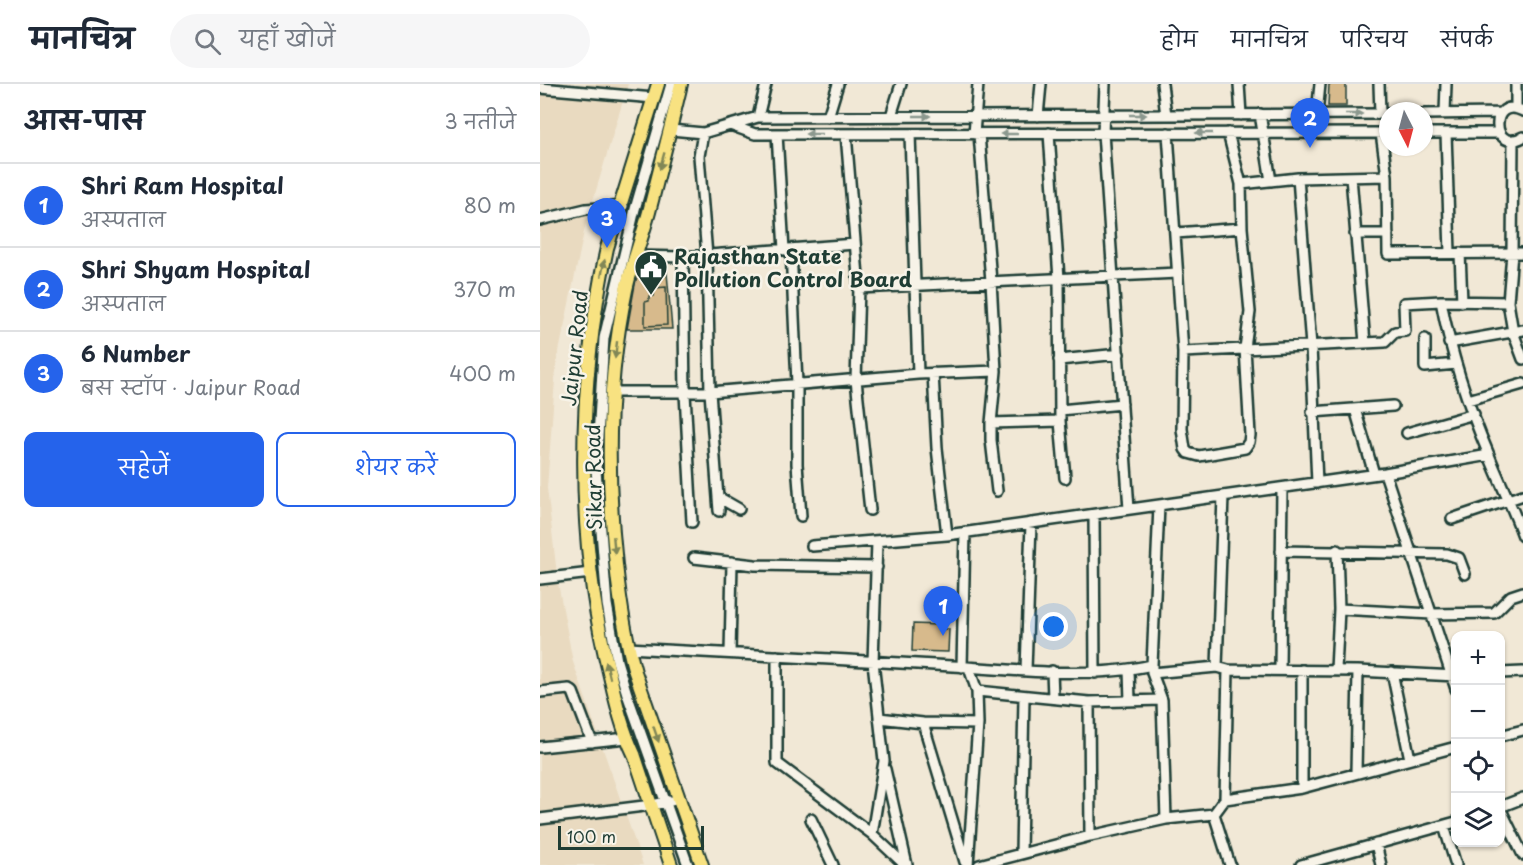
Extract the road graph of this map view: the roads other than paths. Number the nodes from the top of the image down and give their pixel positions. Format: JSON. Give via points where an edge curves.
{"nodes":[{"id":1,"x":656,"y":84,"type":"edge"},
{"id":2,"x":765,"y":84,"type":"edge"},
{"id":3,"x":838,"y":84,"type":"edge"},
{"id":4,"x":901,"y":84,"type":"edge"},
{"id":5,"x":978,"y":84,"type":"edge"},
{"id":6,"x":1041,"y":84,"type":"edge"},
{"id":7,"x":1105,"y":84,"type":"edge"},
{"id":8,"x":1162,"y":84,"type":"edge"},
{"id":9,"x":1239,"y":84,"type":"edge"},
{"id":10,"x":1320,"y":84,"type":"edge"},
{"id":11,"x":1379,"y":84,"type":"edge"},
{"id":12,"x":1446,"y":84,"type":"edge"},
{"id":13,"x":1516,"y":84,"type":"edge"},
{"id":14,"x":679,"y":85,"type":"edge"},
{"id":15,"x":540,"y":88,"type":"edge"},
{"id":16,"x":654,"y":98,"type":"junction"},
{"id":17,"x":1382,"y":102,"type":"edge"},
{"id":18,"x":1520,"y":110,"type":"edge"},
{"id":19,"x":1445,"y":113,"type":"junction"},
{"id":20,"x":1501,"y":113,"type":"junction"},
{"id":21,"x":1260,"y":114,"type":"junction"},
{"id":22,"x":1317,"y":114,"type":"junction"},
{"id":23,"x":1379,"y":114,"type":"edge"},
{"id":24,"x":1433,"y":114,"type":"edge"},
{"id":25,"x":1104,"y":115,"type":"junction"},
{"id":26,"x":1166,"y":115,"type":"junction"},
{"id":27,"x":1241,"y":115,"type":"junction"},
{"id":28,"x":891,"y":116,"type":"junction"},
{"id":29,"x":975,"y":116,"type":"junction"},
{"id":30,"x":1038,"y":116,"type":"junction"},
{"id":31,"x":758,"y":117,"type":"junction"},
{"id":32,"x":828,"y":117,"type":"junction"},
{"id":33,"x":843,"y":117,"type":"junction"},
{"id":34,"x":730,"y":125,"type":"junction"},
{"id":35,"x":671,"y":130,"type":"junction"},
{"id":36,"x":703,"y":132,"type":"junction"},
{"id":37,"x":1103,"y":133,"type":"junction"},
{"id":38,"x":1168,"y":133,"type":"junction"},
{"id":39,"x":1228,"y":133,"type":"junction"},
{"id":40,"x":1379,"y":133,"type":"edge"},
{"id":41,"x":1433,"y":133,"type":"edge"},
{"id":42,"x":1446,"y":133,"type":"junction"},
{"id":43,"x":1500,"y":133,"type":"junction"},
{"id":44,"x":777,"y":134,"type":"junction"},
{"id":45,"x":844,"y":134,"type":"junction"},
{"id":46,"x":910,"y":134,"type":"junction"},
{"id":47,"x":976,"y":134,"type":"junction"},
{"id":48,"x":1049,"y":134,"type":"junction"},
{"id":49,"x":1262,"y":134,"type":"junction"},
{"id":50,"x":1519,"y":140,"type":"edge"},
{"id":51,"x":1386,"y":156,"type":"edge"},
{"id":52,"x":1387,"y":176,"type":"junction"},
{"id":53,"x":1351,"y":177,"type":"junction"},
{"id":54,"x":1298,"y":178,"type":"junction"},
{"id":55,"x":1271,"y":181,"type":"junction"},
{"id":56,"x":1241,"y":184,"type":"junction"},
{"id":57,"x":622,"y":206,"type":"junction"},
{"id":58,"x":635,"y":209,"type":"junction"},
{"id":59,"x":649,"y":213,"type":"junction"},
{"id":60,"x":540,"y":220,"type":"edge"},
{"id":61,"x":1242,"y":228,"type":"junction"},
{"id":62,"x":1176,"y":232,"type":"junction"},
{"id":63,"x":1355,"y":234,"type":"junction"},
{"id":64,"x":1388,"y":234,"type":"junction"},
{"id":65,"x":855,"y":244,"type":"junction"},
{"id":66,"x":788,"y":249,"type":"junction"},
{"id":67,"x":1455,"y":253,"type":"junction"},
{"id":68,"x":1512,"y":253,"type":"junction"},
{"id":69,"x":1523,"y":253,"type":"edge"},
{"id":70,"x":636,"y":256,"type":"junction"},
{"id":71,"x":707,"y":256,"type":"junction"},
{"id":72,"x":682,"y":257,"type":"junction"},
{"id":73,"x":1178,"y":273,"type":"junction"},
{"id":74,"x":1113,"y":275,"type":"junction"},
{"id":75,"x":1059,"y":279,"type":"junction"},
{"id":76,"x":991,"y":281,"type":"junction"},
{"id":77,"x":915,"y":285,"type":"junction"},
{"id":78,"x":859,"y":288,"type":"junction"},
{"id":79,"x":1441,"y":301,"type":"junction"},
{"id":80,"x":1462,"y":302,"type":"junction"},
{"id":81,"x":1508,"y":302,"type":"junction"},
{"id":82,"x":1518,"y":331,"type":"edge"},
{"id":83,"x":1425,"y":339,"type":"dead end"},
{"id":84,"x":1365,"y":343,"type":"junction"},
{"id":85,"x":1449,"y":343,"type":"junction"},
{"id":86,"x":1311,"y":346,"type":"junction"},
{"id":87,"x":1245,"y":348,"type":"junction"},
{"id":88,"x":1183,"y":352,"type":"junction"},
{"id":89,"x":1119,"y":354,"type":"junction"},
{"id":90,"x":1523,"y":359,"type":"edge"},
{"id":91,"x":1059,"y":360,"type":"junction"},
{"id":92,"x":1456,"y":364,"type":"junction"},
{"id":93,"x":996,"y":371,"type":"junction"},
{"id":94,"x":933,"y":373,"type":"junction"},
{"id":95,"x":918,"y":374,"type":"junction"},
{"id":96,"x":856,"y":380,"type":"junction"},
{"id":97,"x":797,"y":384,"type":"junction"},
{"id":98,"x":1523,"y":384,"type":"edge"},
{"id":99,"x":612,"y":392,"type":"junction"},
{"id":100,"x":710,"y":392,"type":"junction"},
{"id":101,"x":685,"y":393,"type":"junction"},
{"id":102,"x":1468,"y":400,"type":"junction"},
{"id":103,"x":1122,"y":404,"type":"junction"},
{"id":104,"x":1393,"y":406,"type":"dead end"},
{"id":105,"x":1355,"y":409,"type":"junction"},
{"id":106,"x":1060,"y":410,"type":"junction"},
{"id":107,"x":1312,"y":412,"type":"junction"},
{"id":108,"x":1474,"y":414,"type":"junction"},
{"id":109,"x":1060,"y":421,"type":"junction"},
{"id":110,"x":991,"y":423,"type":"junction"},
{"id":111,"x":1407,"y":433,"type":"dead end"},
{"id":112,"x":1489,"y":455,"type":"junction"},
{"id":113,"x":1385,"y":473,"type":"junction"},
{"id":114,"x":1374,"y":474,"type":"junction"},
{"id":115,"x":1065,"y":478,"type":"dead end"},
{"id":116,"x":1317,"y":483,"type":"junction"},
{"id":117,"x":1282,"y":488,"type":"junction"},
{"id":118,"x":997,"y":491,"type":"dead end"},
{"id":119,"x":1523,"y":495,"type":"edge"},
{"id":120,"x":1224,"y":496,"type":"junction"},
{"id":121,"x":718,"y":497,"type":"junction"},
{"id":122,"x":1510,"y":500,"type":"junction"},
{"id":123,"x":1159,"y":506,"type":"junction"},
{"id":124,"x":739,"y":509,"type":"dead end"},
{"id":125,"x":1129,"y":509,"type":"junction"},
{"id":126,"x":870,"y":510,"type":"dead end"},
{"id":127,"x":720,"y":511,"type":"dead end"},
{"id":128,"x":1094,"y":515,"type":"junction"},
{"id":129,"x":801,"y":516,"type":"dead end"},
{"id":130,"x":1452,"y":519,"type":"dead end"},
{"id":131,"x":693,"y":522,"type":"dead end"},
{"id":132,"x":1031,"y":523,"type":"junction"},
{"id":133,"x":965,"y":532,"type":"junction"},
{"id":134,"x":947,"y":535,"type":"junction"},
{"id":135,"x":1523,"y":536,"type":"edge"},
{"id":136,"x":877,"y":542,"type":"junction"},
{"id":137,"x":812,"y":546,"type":"dead end"},
{"id":138,"x":1337,"y":550,"type":"junction"},
{"id":139,"x":1281,"y":551,"type":"junction"},
{"id":140,"x":1411,"y":552,"type":"junction"},
{"id":141,"x":694,"y":558,"type":"dead end"},
{"id":142,"x":732,"y":562,"type":"junction"},
{"id":143,"x":877,"y":567,"type":"junction"},
{"id":144,"x":591,"y":573,"type":"junction"},
{"id":145,"x":1465,"y":574,"type":"dead end"},
{"id":146,"x":540,"y":579,"type":"edge"},
{"id":147,"x":1523,"y":592,"type":"edge"},
{"id":148,"x":1339,"y":609,"type":"junction"},
{"id":149,"x":1432,"y":614,"type":"junction"},
{"id":150,"x":628,"y":648,"type":"junction"},
{"id":151,"x":730,"y":653,"type":"junction"},
{"id":152,"x":777,"y":656,"type":"junction"},
{"id":153,"x":873,"y":662,"type":"junction"},
{"id":154,"x":966,"y":667,"type":"junction"},
{"id":155,"x":1217,"y":667,"type":"junction"},
{"id":156,"x":1451,"y":668,"type":"edge"},
{"id":157,"x":1152,"y":669,"type":"junction"},
{"id":158,"x":1280,"y":669,"type":"junction"},
{"id":159,"x":1026,"y":670,"type":"junction"},
{"id":160,"x":1129,"y":670,"type":"junction"},
{"id":161,"x":1228,"y":670,"type":"junction"},
{"id":162,"x":1302,"y":670,"type":"junction"},
{"id":163,"x":1336,"y":670,"type":"junction"},
{"id":164,"x":1052,"y":671,"type":"junction"},
{"id":165,"x":1359,"y":671,"type":"junction"},
{"id":166,"x":1392,"y":672,"type":"junction"},
{"id":167,"x":1523,"y":672,"type":"edge"},
{"id":168,"x":1095,"y":673,"type":"junction"},
{"id":169,"x":1505,"y":673,"type":"edge"},
{"id":170,"x":1451,"y":676,"type":"edge"},
{"id":171,"x":977,"y":691,"type":"junction"},
{"id":172,"x":540,"y":692,"type":"edge"},
{"id":173,"x":1024,"y":697,"type":"junction"},
{"id":174,"x":1053,"y":697,"type":"junction"},
{"id":175,"x":1162,"y":700,"type":"junction"},
{"id":176,"x":1130,"y":701,"type":"junction"},
{"id":177,"x":1089,"y":702,"type":"junction"},
{"id":178,"x":879,"y":718,"type":"junction"},
{"id":179,"x":923,"y":723,"type":"junction"},
{"id":180,"x":978,"y":724,"type":"junction"},
{"id":181,"x":1523,"y":730,"type":"edge"},
{"id":182,"x":1505,"y":735,"type":"edge"},
{"id":183,"x":627,"y":738,"type":"junction"},
{"id":184,"x":592,"y":742,"type":"junction"},
{"id":185,"x":540,"y":747,"type":"edge"},
{"id":186,"x":1451,"y":748,"type":"edge"},
{"id":187,"x":1410,"y":759,"type":"junction"},
{"id":188,"x":884,"y":761,"type":"junction"},
{"id":189,"x":1356,"y":772,"type":"junction"},
{"id":190,"x":1302,"y":788,"type":"junction"},
{"id":191,"x":678,"y":798,"type":"junction"},
{"id":192,"x":1523,"y":798,"type":"edge"},
{"id":193,"x":1225,"y":799,"type":"junction"},
{"id":194,"x":666,"y":803,"type":"junction"},
{"id":195,"x":652,"y":806,"type":"junction"},
{"id":196,"x":1505,"y":806,"type":"edge"},
{"id":197,"x":1214,"y":814,"type":"junction"},
{"id":198,"x":1505,"y":818,"type":"edge"},
{"id":199,"x":540,"y":819,"type":"edge"},
{"id":200,"x":811,"y":819,"type":"dead end"},
{"id":201,"x":1166,"y":819,"type":"junction"},
{"id":202,"x":1451,"y":823,"type":"edge"},
{"id":203,"x":1444,"y":825,"type":"junction"},
{"id":204,"x":872,"y":834,"type":"junction"},
{"id":205,"x":1090,"y":836,"type":"junction"},
{"id":206,"x":1376,"y":844,"type":"junction"},
{"id":207,"x":1021,"y":853,"type":"junction"},
{"id":208,"x":1523,"y":855,"type":"edge"},
{"id":209,"x":671,"y":865,"type":"edge"},
{"id":210,"x":688,"y":865,"type":"edge"},
{"id":211,"x":702,"y":865,"type":"edge"},
{"id":212,"x":833,"y":865,"type":"edge"},
{"id":213,"x":906,"y":865,"type":"edge"},
{"id":214,"x":967,"y":865,"type":"edge"},
{"id":215,"x":979,"y":865,"type":"edge"},
{"id":216,"x":1230,"y":865,"type":"edge"},
{"id":217,"x":1301,"y":865,"type":"edge"},
{"id":218,"x":1381,"y":865,"type":"edge"},
{"id":219,"x":1456,"y":865,"type":"edge"}],
"edges":[{"from":1,"to":16,"type":"main road","name":"Jaipur Road"},
{"from":2,"to":31,"type":"street"},
{"from":3,"to":32,"type":"street"},
{"from":4,"to":28,"type":"street"},
{"from":5,"to":29,"type":"street"},
{"from":6,"to":30,"type":"street"},
{"from":7,"to":25,"type":"street"},
{"from":8,"to":26,"type":"street"},
{"from":9,"to":27,"type":"street"},
{"from":10,"to":22,"type":"street"},
{"from":11,"to":17,"type":"street"},
{"from":12,"to":19,"type":"street"},
{"from":13,"to":18,"type":"street"},
{"from":14,"to":35,"type":"main road","name":"Sikar Road"},
{"from":14,"to":58,"type":"street"},
{"from":15,"to":16,"type":"street"},
{"from":16,"to":57,"type":"main road","name":"Jaipur Road"},
{"from":18,"to":20,"type":"street"},
{"from":19,"to":20,"type":"street"},
{"from":19,"to":24,"type":"street"},
{"from":20,"to":43,"type":"street","via":[[1497,123]]},
{"from":21,"to":22,"type":"street"},
{"from":21,"to":27,"type":"street"},
{"from":21,"to":49,"type":"street"},
{"from":22,"to":23,"type":"street","one_way":true},
{"from":25,"to":26,"type":"street","one_way":true},
{"from":25,"to":30,"type":"street"},
{"from":25,"to":37,"type":"street"},
{"from":26,"to":27,"type":"street"},
{"from":28,"to":29,"type":"street","one_way":true},
{"from":28,"to":33,"type":"street"},
{"from":29,"to":30,"type":"street"},
{"from":29,"to":47,"type":"street"},
{"from":31,"to":32,"type":"street"},
{"from":31,"to":34,"type":"street"},
{"from":32,"to":33,"type":"street"},
{"from":33,"to":45,"type":"street"},
{"from":34,"to":36,"type":"street"},
{"from":34,"to":44,"type":"street","via":[[755,134]]},
{"from":35,"to":36,"type":"street"},
{"from":35,"to":59,"type":"main road","name":"Sikar Road","one_way":true},
{"from":36,"to":71,"type":"street","via":[[699,156]]},
{"from":37,"to":38,"type":"street"},
{"from":37,"to":48,"type":"street"},
{"from":37,"to":74,"type":"street"},
{"from":39,"to":38,"type":"street","one_way":true},
{"from":38,"to":62,"type":"street"},
{"from":39,"to":49,"type":"street"},
{"from":39,"to":56,"type":"street"},
{"from":40,"to":49,"type":"street"},
{"from":41,"to":42,"type":"street"},
{"from":42,"to":43,"type":"street"},
{"from":42,"to":67,"type":"street"},
{"from":43,"to":50,"type":"street"},
{"from":45,"to":44,"type":"street","one_way":true},
{"from":44,"to":66,"type":"street"},
{"from":45,"to":46,"type":"street"},
{"from":45,"to":65,"type":"street"},
{"from":46,"to":47,"type":"street"},
{"from":46,"to":77,"type":"street"},
{"from":48,"to":47,"type":"street","one_way":true},
{"from":47,"to":76,"type":"street"},
{"from":48,"to":75,"type":"street"},
{"from":49,"to":55,"type":"street"},
{"from":50,"to":68,"type":"street"},
{"from":51,"to":52,"type":"street"},
{"from":52,"to":53,"type":"street"},
{"from":52,"to":64,"type":"street"},
{"from":53,"to":54,"type":"street"},
{"from":53,"to":63,"type":"street"},
{"from":54,"to":55,"type":"street"},
{"from":54,"to":86,"type":"street"},
{"from":55,"to":56,"type":"street"},
{"from":56,"to":61,"type":"street"},
{"from":57,"to":58,"type":"street"},
{"from":57,"to":60,"type":"street","via":[[586,209]]},
{"from":144,"to":57,"type":"main road","name":"Jaipur Road","one_way":true,"via":[[584,458],[589,372],[601,276]]},
{"from":58,"to":59,"type":"street"},
{"from":58,"to":194,"type":"street","via":[[604,338],[596,470],[607,604],[617,662]]},
{"from":59,"to":70,"type":"main road","name":"Sikar Road"},
{"from":61,"to":62,"type":"street"},
{"from":61,"to":87,"type":"street","via":[[1250,312]]},
{"from":62,"to":73,"type":"street"},
{"from":63,"to":64,"type":"street"},
{"from":63,"to":84,"type":"street"},
{"from":64,"to":67,"type":"street","via":[[1388,254]]},
{"from":65,"to":66,"type":"street"},
{"from":65,"to":78,"type":"street"},
{"from":66,"to":71,"type":"street"},
{"from":66,"to":97,"type":"street"},
{"from":67,"to":68,"type":"street"},
{"from":67,"to":80,"type":"street"},
{"from":68,"to":69,"type":"street"},
{"from":68,"to":81,"type":"street"},
{"from":70,"to":72,"type":"street"},
{"from":70,"to":99,"type":"main road","name":"Sikar Road","one_way":true,"via":[[616,345]]},
{"from":71,"to":72,"type":"street"},
{"from":71,"to":100,"type":"street"},
{"from":72,"to":101,"type":"street"},
{"from":73,"to":74,"type":"street"},
{"from":73,"to":88,"type":"street"},
{"from":74,"to":75,"type":"street"},
{"from":74,"to":89,"type":"street"},
{"from":75,"to":76,"type":"street"},
{"from":75,"to":91,"type":"street"},
{"from":76,"to":77,"type":"street"},
{"from":76,"to":93,"type":"street"},
{"from":77,"to":78,"type":"street"},
{"from":77,"to":95,"type":"street"},
{"from":78,"to":96,"type":"street"},
{"from":79,"to":80,"type":"street"},
{"from":79,"to":84,"type":"street","via":[[1404,303],[1405,330],[1395,332],[1385,342]]},
{"from":79,"to":85,"type":"street"},
{"from":80,"to":81,"type":"street"},
{"from":81,"to":82,"type":"street"},
{"from":82,"to":85,"type":"street"},
{"from":82,"to":90,"type":"street"},
{"from":83,"to":92,"type":"street","via":[[1425,367]]},
{"from":84,"to":86,"type":"street"},
{"from":85,"to":92,"type":"street"},
{"from":86,"to":87,"type":"street"},
{"from":86,"to":107,"type":"street"},
{"from":87,"to":88,"type":"street"},
{"from":87,"to":88,"type":"street","via":[[1249,442],[1245,448],[1199,456],[1185,449]]},
{"from":89,"to":91,"type":"street"},
{"from":89,"to":103,"type":"street"},
{"from":91,"to":106,"type":"street"},
{"from":92,"to":102,"type":"street"},
{"from":93,"to":94,"type":"street"},
{"from":93,"to":110,"type":"street"},
{"from":94,"to":95,"type":"street"},
{"from":94,"to":134,"type":"street"},
{"from":95,"to":96,"type":"street"},
{"from":96,"to":97,"type":"street"},
{"from":96,"to":126,"type":"street"},
{"from":97,"to":100,"type":"street"},
{"from":97,"to":129,"type":"street"},
{"from":98,"to":102,"type":"street"},
{"from":99,"to":101,"type":"street"},
{"from":99,"to":150,"type":"main road","name":"Sikar Road","one_way":true,"via":[[609,484]]},
{"from":100,"to":101,"type":"street"},
{"from":100,"to":121,"type":"street"},
{"from":101,"to":131,"type":"street"},
{"from":102,"to":108,"type":"street"},
{"from":103,"to":106,"type":"street"},
{"from":103,"to":125,"type":"street"},
{"from":104,"to":105,"type":"street"},
{"from":105,"to":107,"type":"street"},
{"from":105,"to":114,"type":"street"},
{"from":106,"to":109,"type":"street"},
{"from":107,"to":116,"type":"street"},
{"from":108,"to":111,"type":"street"},
{"from":108,"to":112,"type":"street"},
{"from":109,"to":110,"type":"street"},
{"from":109,"to":115,"type":"street"},
{"from":110,"to":118,"type":"street"},
{"from":112,"to":113,"type":"street"},
{"from":112,"to":122,"type":"street"},
{"from":113,"to":114,"type":"street"},
{"from":113,"to":140,"type":"street"},
{"from":114,"to":116,"type":"street"},
{"from":116,"to":117,"type":"street"},
{"from":117,"to":120,"type":"street"},
{"from":117,"to":139,"type":"street"},
{"from":119,"to":122,"type":"street"},
{"from":120,"to":123,"type":"street"},
{"from":120,"to":155,"type":"street"},
{"from":121,"to":124,"type":"street"},
{"from":121,"to":127,"type":"street"},
{"from":122,"to":130,"type":"street"},
{"from":122,"to":135,"type":"street"},
{"from":123,"to":125,"type":"street"},
{"from":123,"to":157,"type":"street"},
{"from":125,"to":128,"type":"street"},
{"from":128,"to":132,"type":"street"},
{"from":128,"to":168,"type":"street"},
{"from":132,"to":133,"type":"street"},
{"from":132,"to":159,"type":"street"},
{"from":133,"to":134,"type":"street"},
{"from":133,"to":154,"type":"street"},
{"from":134,"to":136,"type":"street"},
{"from":136,"to":137,"type":"street"},
{"from":136,"to":143,"type":"street"},
{"from":138,"to":139,"type":"street"},
{"from":138,"to":140,"type":"street"},
{"from":138,"to":148,"type":"street"},
{"from":139,"to":158,"type":"street"},
{"from":140,"to":145,"type":"street","via":[[1459,558]]},
{"from":140,"to":149,"type":"street"},
{"from":141,"to":142,"type":"street"},
{"from":142,"to":143,"type":"street"},
{"from":142,"to":151,"type":"street"},
{"from":143,"to":153,"type":"street"},
{"from":144,"to":146,"type":"street"},
{"from":183,"to":144,"type":"main road","name":"Jaipur Road","one_way":true,"via":[[602,645]]},
{"from":147,"to":149,"type":"street","via":[[1511,596],[1494,613]]},
{"from":148,"to":149,"type":"street"},
{"from":148,"to":163,"type":"street"},
{"from":149,"to":156,"type":"street"},
{"from":150,"to":151,"type":"street"},
{"from":150,"to":191,"type":"main road","name":"Sikar Road","one_way":true},
{"from":151,"to":152,"type":"street"},
{"from":152,"to":153,"type":"street"},
{"from":152,"to":204,"type":"street","via":[[777,763]]},
{"from":153,"to":154,"type":"street"},
{"from":153,"to":178,"type":"street"},
{"from":154,"to":159,"type":"street"},
{"from":154,"to":171,"type":"street"},
{"from":155,"to":157,"type":"street"},
{"from":155,"to":161,"type":"street"},
{"from":157,"to":160,"type":"street"},
{"from":157,"to":175,"type":"street"},
{"from":158,"to":161,"type":"street"},
{"from":158,"to":162,"type":"street"},
{"from":159,"to":164,"type":"street"},
{"from":160,"to":168,"type":"street"},
{"from":160,"to":176,"type":"street"},
{"from":161,"to":193,"type":"street"},
{"from":162,"to":163,"type":"street"},
{"from":162,"to":190,"type":"street"},
{"from":163,"to":165,"type":"street"},
{"from":164,"to":168,"type":"street"},
{"from":164,"to":174,"type":"street"},
{"from":165,"to":166,"type":"street"},
{"from":165,"to":189,"type":"street"},
{"from":166,"to":170,"type":"street"},
{"from":166,"to":187,"type":"street"},
{"from":167,"to":169,"type":"street"},
{"from":171,"to":173,"type":"street"},
{"from":171,"to":180,"type":"street"},
{"from":172,"to":184,"type":"street","via":[[573,692]]},
{"from":173,"to":174,"type":"street"},
{"from":173,"to":207,"type":"street"},
{"from":174,"to":177,"type":"street"},
{"from":175,"to":176,"type":"street"},
{"from":175,"to":201,"type":"street"},
{"from":176,"to":177,"type":"street"},
{"from":177,"to":205,"type":"street"},
{"from":178,"to":179,"type":"street"},
{"from":178,"to":188,"type":"street"},
{"from":179,"to":180,"type":"street"},
{"from":179,"to":214,"type":"street"},
{"from":180,"to":214,"type":"street"},
{"from":181,"to":182,"type":"street"},
{"from":183,"to":184,"type":"street"},
{"from":183,"to":195,"type":"main road","name":"Jaipur Road"},
{"from":184,"to":185,"type":"street"},
{"from":186,"to":187,"type":"street"},
{"from":187,"to":189,"type":"street"},
{"from":188,"to":204,"type":"street"},
{"from":188,"to":213,"type":"street"},
{"from":189,"to":190,"type":"street"},
{"from":190,"to":193,"type":"street"},
{"from":191,"to":194,"type":"street"},
{"from":191,"to":211,"type":"main road","name":"Sikar Road"},
{"from":192,"to":196,"type":"street"},
{"from":193,"to":197,"type":"street"},
{"from":194,"to":195,"type":"street"},
{"from":194,"to":210,"type":"street"},
{"from":195,"to":199,"type":"street"},
{"from":195,"to":209,"type":"main road","name":"Jaipur Road"},
{"from":197,"to":201,"type":"street"},
{"from":197,"to":216,"type":"street"},
{"from":198,"to":208,"type":"street"},
{"from":200,"to":212,"type":"street"},
{"from":201,"to":205,"type":"street"},
{"from":202,"to":203,"type":"street"},
{"from":203,"to":206,"type":"street"},
{"from":203,"to":219,"type":"street"},
{"from":204,"to":213,"type":"street"},
{"from":205,"to":207,"type":"street"},
{"from":206,"to":217,"type":"street"},
{"from":206,"to":218,"type":"street"},
{"from":207,"to":215,"type":"street"}]}
